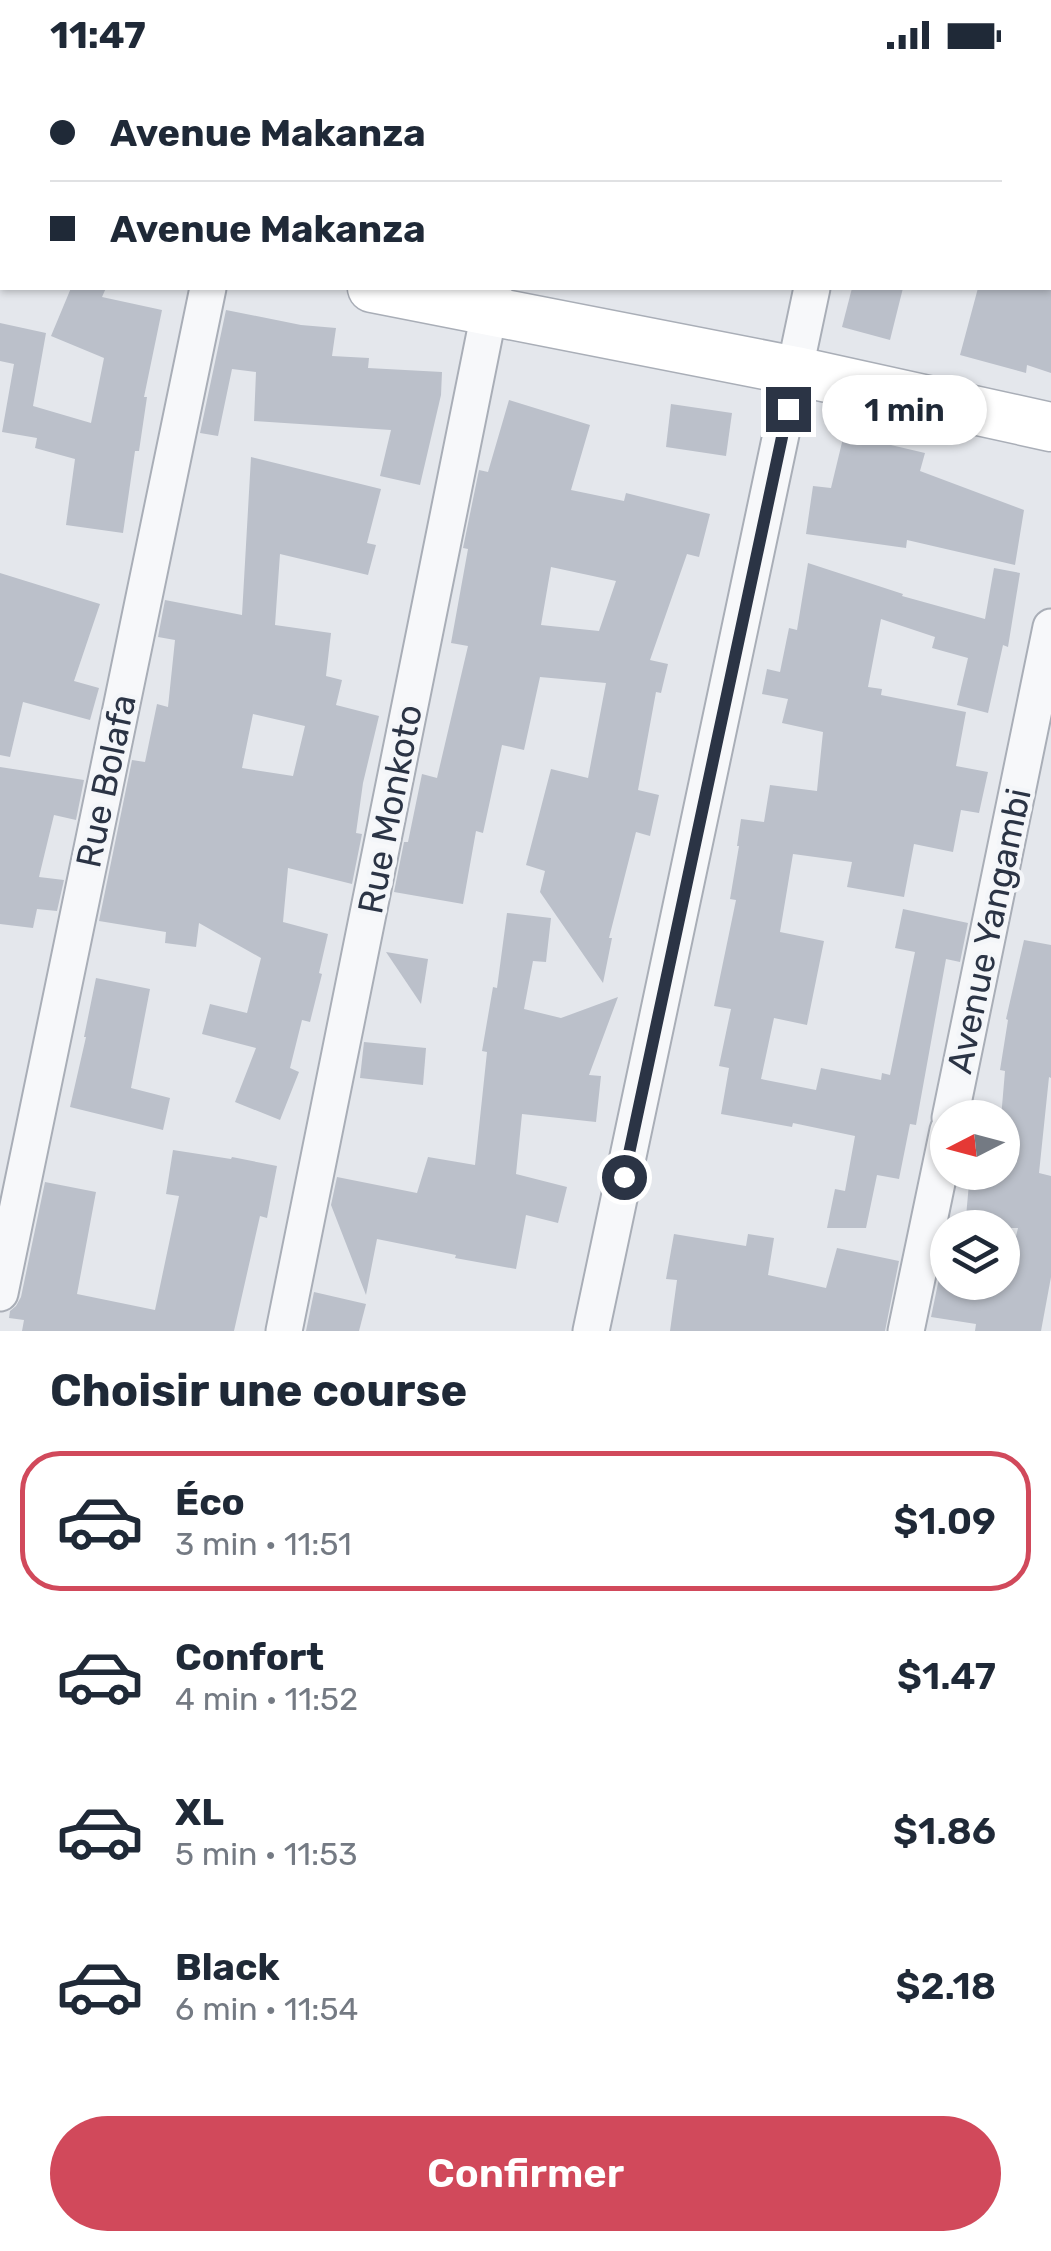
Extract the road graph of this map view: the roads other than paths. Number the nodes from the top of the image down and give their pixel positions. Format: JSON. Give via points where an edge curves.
{"nodes":[{"id":1,"x":208,"y":290,"type":"edge"},
{"id":2,"x":394,"y":290,"type":"edge"},
{"id":3,"x":812,"y":290,"type":"edge"},
{"id":4,"x":492,"y":299,"type":"edge"},
{"id":5,"x":796,"y":371,"type":"junction"},
{"id":6,"x":1051,"y":427,"type":"edge"},
{"id":7,"x":1051,"y":627,"type":"edge"},
{"id":8,"x":954,"y":1100,"type":"edge"},
{"id":9,"x":935,"y":1190,"type":"edge"},
{"id":10,"x":1,"y":1280,"type":"edge"},
{"id":11,"x":284,"y":1331,"type":"edge"},
{"id":12,"x":591,"y":1331,"type":"edge"},
{"id":13,"x":906,"y":1331,"type":"edge"}],
"edges":[{"from":1,"to":10,"type":"street","name":"Rue Bolafa"},
{"from":2,"to":4,"type":"street"},
{"from":3,"to":5,"type":"street"},
{"from":4,"to":5,"type":"street"},
{"from":4,"to":11,"type":"street","name":"Rue Monkoto"},
{"from":5,"to":6,"type":"street"},
{"from":5,"to":12,"type":"street"},
{"from":7,"to":8,"type":"street","name":"Avenue Yangambi"},
{"from":9,"to":13,"type":"street"}]}
